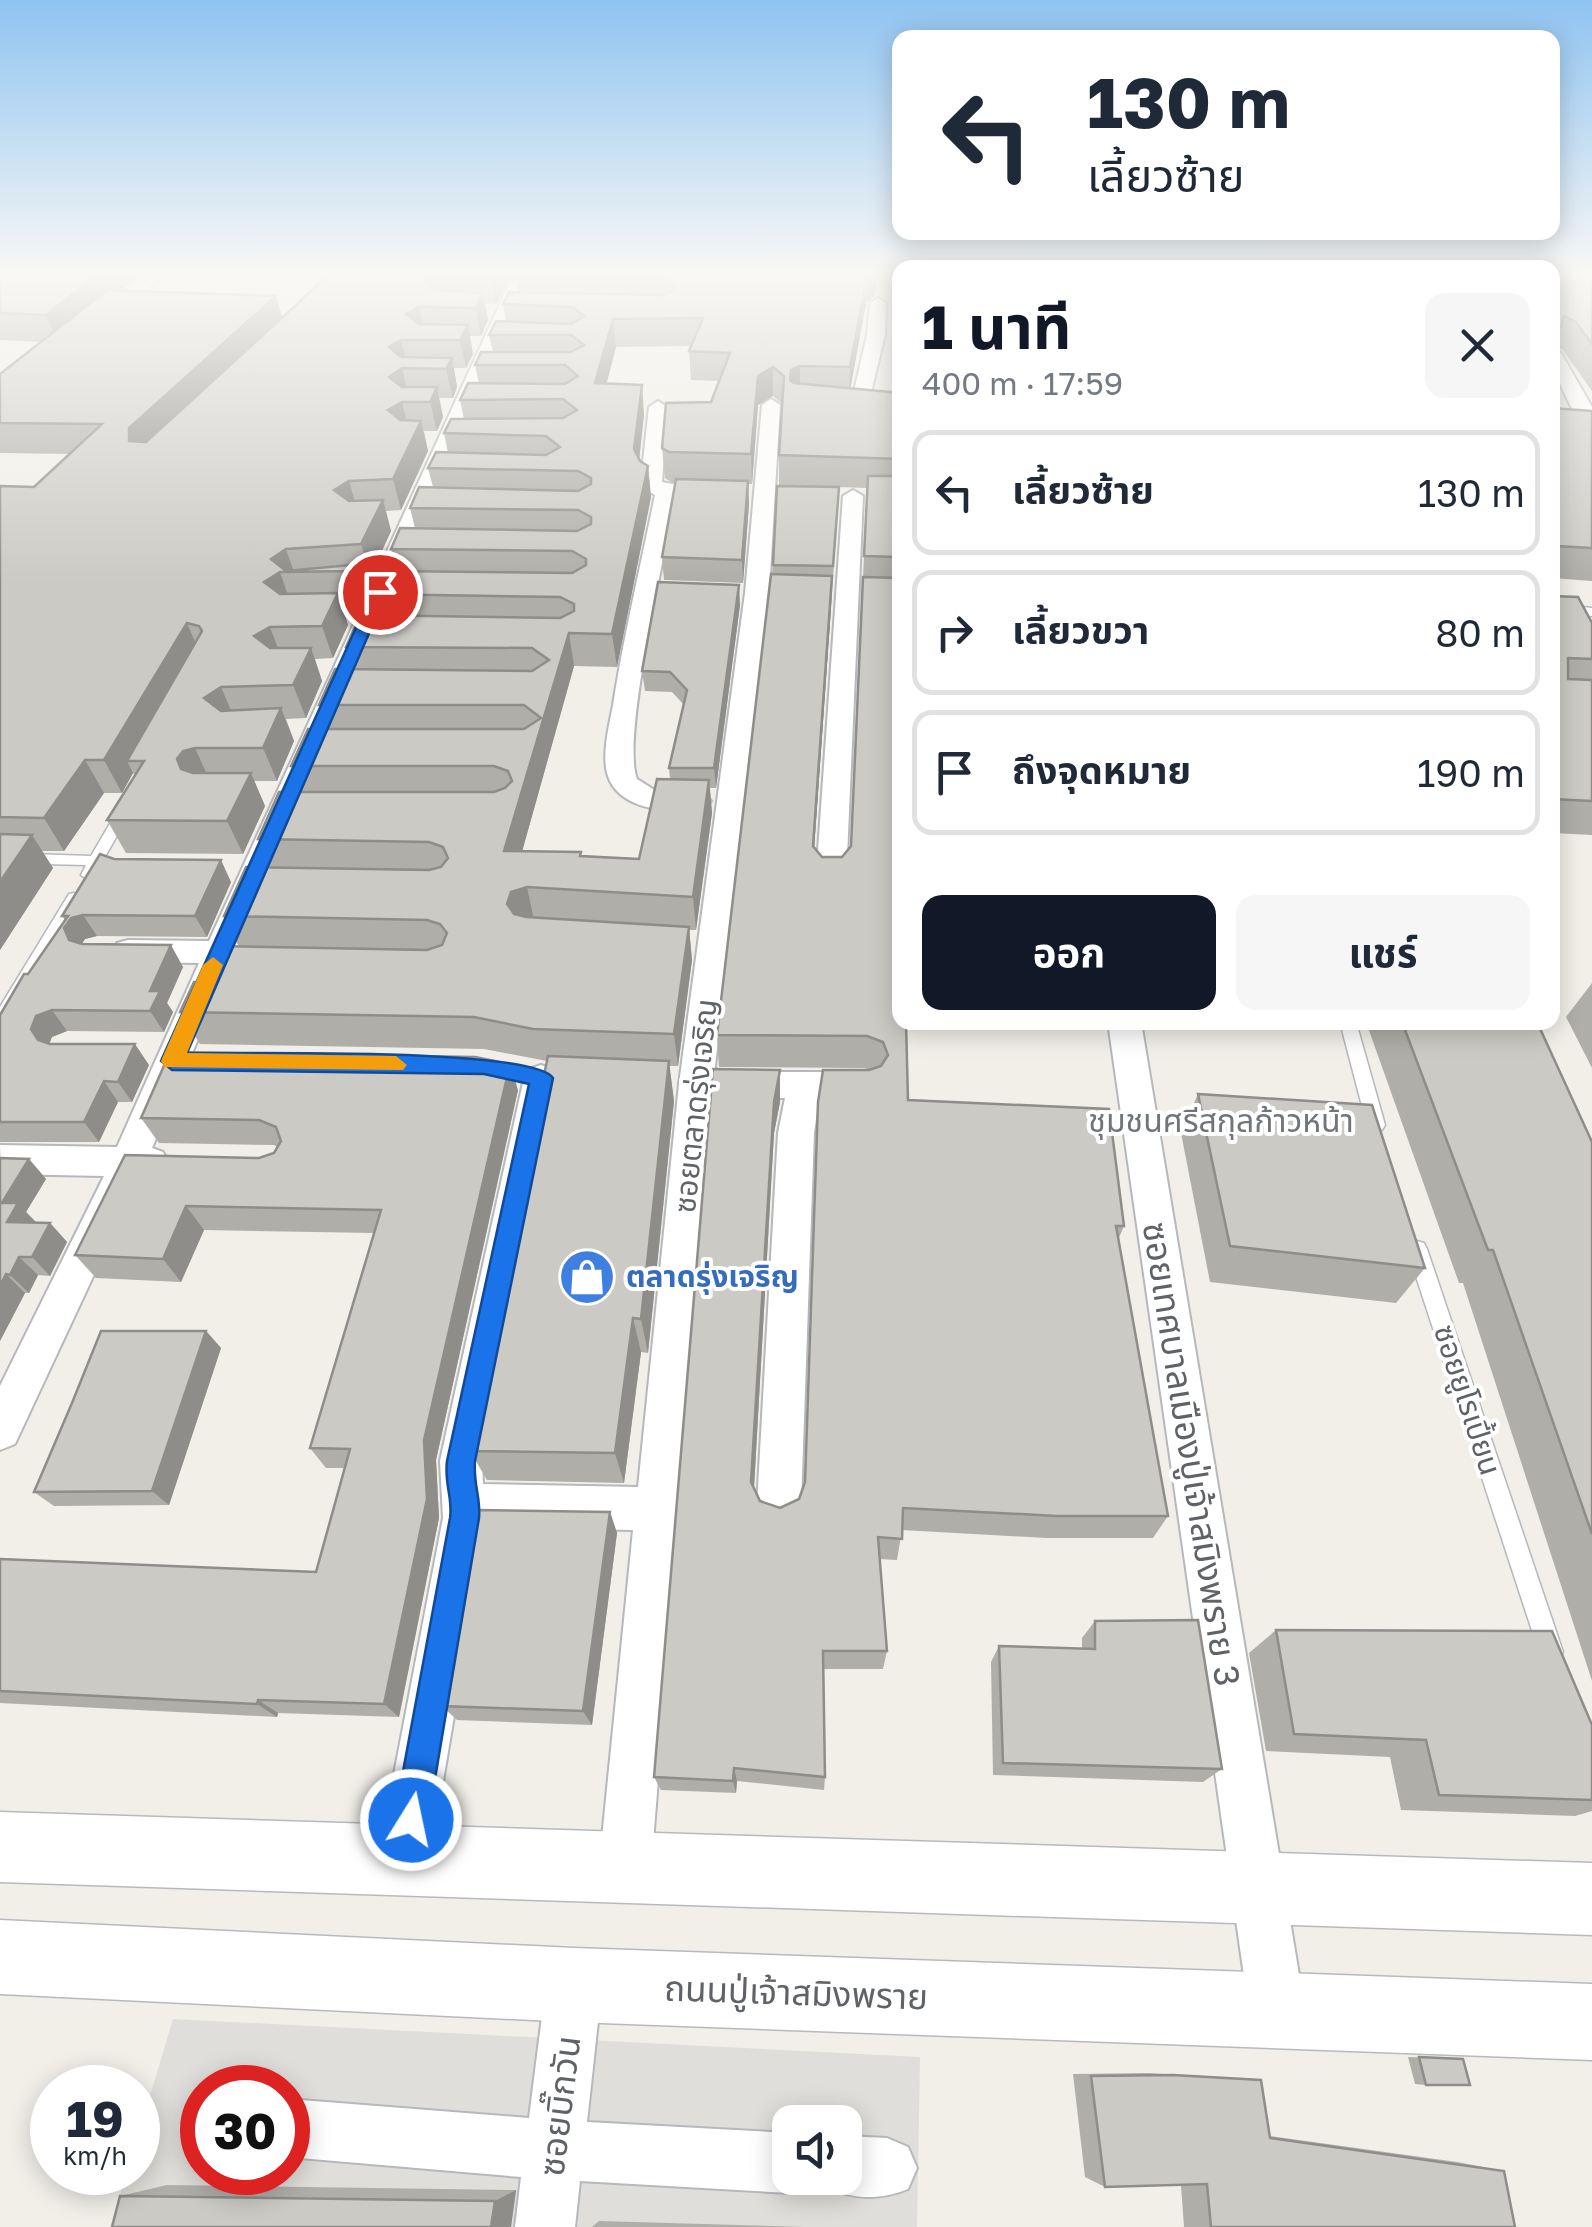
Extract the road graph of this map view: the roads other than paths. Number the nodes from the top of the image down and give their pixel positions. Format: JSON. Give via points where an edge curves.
{"nodes":[{"id":1,"x":476,"y":376,"type":"edge"},
{"id":2,"x":866,"y":376,"type":"edge"},
{"id":3,"x":1565,"y":376,"type":"edge"},
{"id":4,"x":771,"y":406,"type":"dead end"},
{"id":5,"x":658,"y":407,"type":"dead end"},
{"id":6,"x":892,"y":411,"type":"edge"},
{"id":7,"x":1592,"y":423,"type":"edge"},
{"id":8,"x":666,"y":492,"type":"junction"},
{"id":9,"x":700,"y":492,"type":"edge"},
{"id":10,"x":853,"y":496,"type":"dead end"},
{"id":11,"x":348,"y":588,"type":"edge"},
{"id":12,"x":1560,"y":609,"type":"edge"},
{"id":13,"x":374,"y":610,"type":"junction"},
{"id":14,"x":1592,"y":612,"type":"edge"},
{"id":15,"x":314,"y":670,"type":"edge"},
{"id":16,"x":345,"y":683,"type":"junction"},
{"id":17,"x":284,"y":730,"type":"edge"},
{"id":18,"x":313,"y":740,"type":"junction"},
{"id":19,"x":345,"y":750,"type":"edge"},
{"id":20,"x":250,"y":794,"type":"edge"},
{"id":21,"x":133,"y":795,"type":"edge"},
{"id":22,"x":730,"y":800,"type":"junction"},
{"id":23,"x":284,"y":802,"type":"junction"},
{"id":24,"x":317,"y":812,"type":"edge"},
{"id":25,"x":0,"y":858,"type":"edge"},
{"id":26,"x":96,"y":861,"type":"junction"},
{"id":27,"x":219,"y":868,"type":"edge"},
{"id":28,"x":252,"y":877,"type":"junction"},
{"id":29,"x":831,"y":879,"type":"edge"},
{"id":30,"x":286,"y":886,"type":"edge"},
{"id":31,"x":678,"y":944,"type":"edge"},
{"id":32,"x":714,"y":946,"type":"junction"},
{"id":33,"x":96,"y":951,"type":"edge"},
{"id":34,"x":216,"y":958,"type":"junction"},
{"id":35,"x":251,"y":965,"type":"edge"},
{"id":36,"x":0,"y":1022,"type":"edge"},
{"id":37,"x":1125,"y":1030,"type":"edge"},
{"id":38,"x":1350,"y":1030,"type":"edge"},
{"id":39,"x":164,"y":1053,"type":"junction"},
{"id":40,"x":210,"y":1062,"type":"edge"},
{"id":41,"x":537,"y":1076,"type":"dead end"},
{"id":42,"x":679,"y":1083,"type":"junction"},
{"id":43,"x":865,"y":1084,"type":"edge"},
{"id":44,"x":804,"y":1086,"type":"junction"},
{"id":45,"x":1382,"y":1144,"type":"edge"},
{"id":46,"x":1,"y":1159,"type":"edge"},
{"id":47,"x":129,"y":1161,"type":"junction"},
{"id":48,"x":183,"y":1162,"type":"edge"},
{"id":49,"x":1413,"y":1236,"type":"edge"},
{"id":50,"x":0,"y":1430,"type":"edge"},
{"id":51,"x":466,"y":1505,"type":"junction"},
{"id":52,"x":779,"y":1505,"type":"edge"},
{"id":53,"x":656,"y":1510,"type":"junction"},
{"id":54,"x":1555,"y":1664,"type":"edge"},
{"id":55,"x":0,"y":1847,"type":"edge"},
{"id":56,"x":404,"y":1858,"type":"junction"},
{"id":57,"x":624,"y":1868,"type":"junction"},
{"id":58,"x":1256,"y":1886,"type":"junction"},
{"id":59,"x":1592,"y":1899,"type":"edge"},
{"id":60,"x":0,"y":1957,"type":"edge"},
{"id":61,"x":574,"y":1985,"type":"junction"},
{"id":62,"x":1277,"y":2011,"type":"junction"},
{"id":63,"x":1592,"y":2022,"type":"edge"},
{"id":64,"x":310,"y":2130,"type":"edge"},
{"id":65,"x":555,"y":2150,"type":"junction"},
{"id":66,"x":772,"y":2162,"type":"edge"},
{"id":67,"x":545,"y":2227,"type":"edge"}],
"edges":[{"from":1,"to":13,"type":"street","via":[[448,440],[444,473]]},
{"from":2,"to":6,"type":"street","via":[[862,401],[846,408]]},
{"from":3,"to":7,"type":"street"},
{"from":4,"to":22,"type":"street","name":"ซอยตลาดรุ่งเจริญ","via":[[757,594]]},
{"from":5,"to":8,"type":"street","via":[[651,480]]},
{"from":8,"to":9,"type":"street"},
{"from":8,"to":22,"type":"street","via":[[657,591],[622,724],[619,773],[633,792],[651,798]]},
{"from":10,"to":29,"type":"street"},
{"from":11,"to":13,"type":"street"},
{"from":12,"to":14,"type":"lane"},
{"from":13,"to":16,"type":"street"},
{"from":15,"to":16,"type":"street"},
{"from":16,"to":18,"type":"street"},
{"from":17,"to":18,"type":"street"},
{"from":18,"to":19,"type":"street"},
{"from":18,"to":23,"type":"street"},
{"from":20,"to":23,"type":"street"},
{"from":21,"to":26,"type":"lane"},
{"from":22,"to":32,"type":"street","name":"ซอยตลาดรุ่งเจริญ"},
{"from":23,"to":24,"type":"street"},
{"from":23,"to":28,"type":"street"},
{"from":25,"to":26,"type":"lane"},
{"from":26,"to":36,"type":"lane"},
{"from":27,"to":28,"type":"street"},
{"from":28,"to":30,"type":"street"},
{"from":28,"to":34,"type":"street"},
{"from":31,"to":32,"type":"street"},
{"from":32,"to":42,"type":"street","name":"ซอยตลาดรุ่งเจริญ"},
{"from":33,"to":34,"type":"street"},
{"from":34,"to":35,"type":"street"},
{"from":34,"to":39,"type":"street"},
{"from":37,"to":58,"type":"street","name":"ซอยเทศบาลเมืองปู่เจ้าสมิงพราย 3"},
{"from":38,"to":45,"type":"lane"},
{"from":39,"to":40,"type":"street"},
{"from":39,"to":47,"type":"street"},
{"from":41,"to":51,"type":"street","via":[[461,1461],[458,1484]]},
{"from":42,"to":44,"type":"street"},
{"from":42,"to":53,"type":"street","name":"ซอยตลาดรุ่งเจริญ"},
{"from":43,"to":44,"type":"street"},
{"from":44,"to":52,"type":"street","via":[[796,1133]]},
{"from":46,"to":47,"type":"street"},
{"from":47,"to":48,"type":"street"},
{"from":47,"to":50,"type":"street"},
{"from":49,"to":54,"type":"lane","name":"ซอยยูโรเปี้ยน"},
{"from":51,"to":53,"type":"street"},
{"from":51,"to":56,"type":"street"},
{"from":53,"to":57,"type":"street","name":"ซอยตลาดรุ่งเจริญ"},
{"from":55,"to":56,"type":"main road"},
{"from":56,"to":57,"type":"main road"},
{"from":57,"to":58,"type":"main road"},
{"from":58,"to":59,"type":"main road"},
{"from":58,"to":62,"type":"street","name":"ซอยเทศบาลเมืองปู่เจ้าสมิงพราย 3"},
{"from":60,"to":61,"type":"main road","name":"ถนนปู่เจ้าสมิงพราย"},
{"from":61,"to":62,"type":"main road","name":"ถนนปู่เจ้าสมิงพราย"},
{"from":61,"to":65,"type":"street","name":"ซอยบิ๊กวัน"},
{"from":62,"to":63,"type":"main road","name":"ถนนปู่เจ้าสมิงพราย"},
{"from":64,"to":65,"type":"street"},
{"from":65,"to":66,"type":"street"},
{"from":65,"to":67,"type":"street","name":"ซอยบิ๊กวัน"}]}
